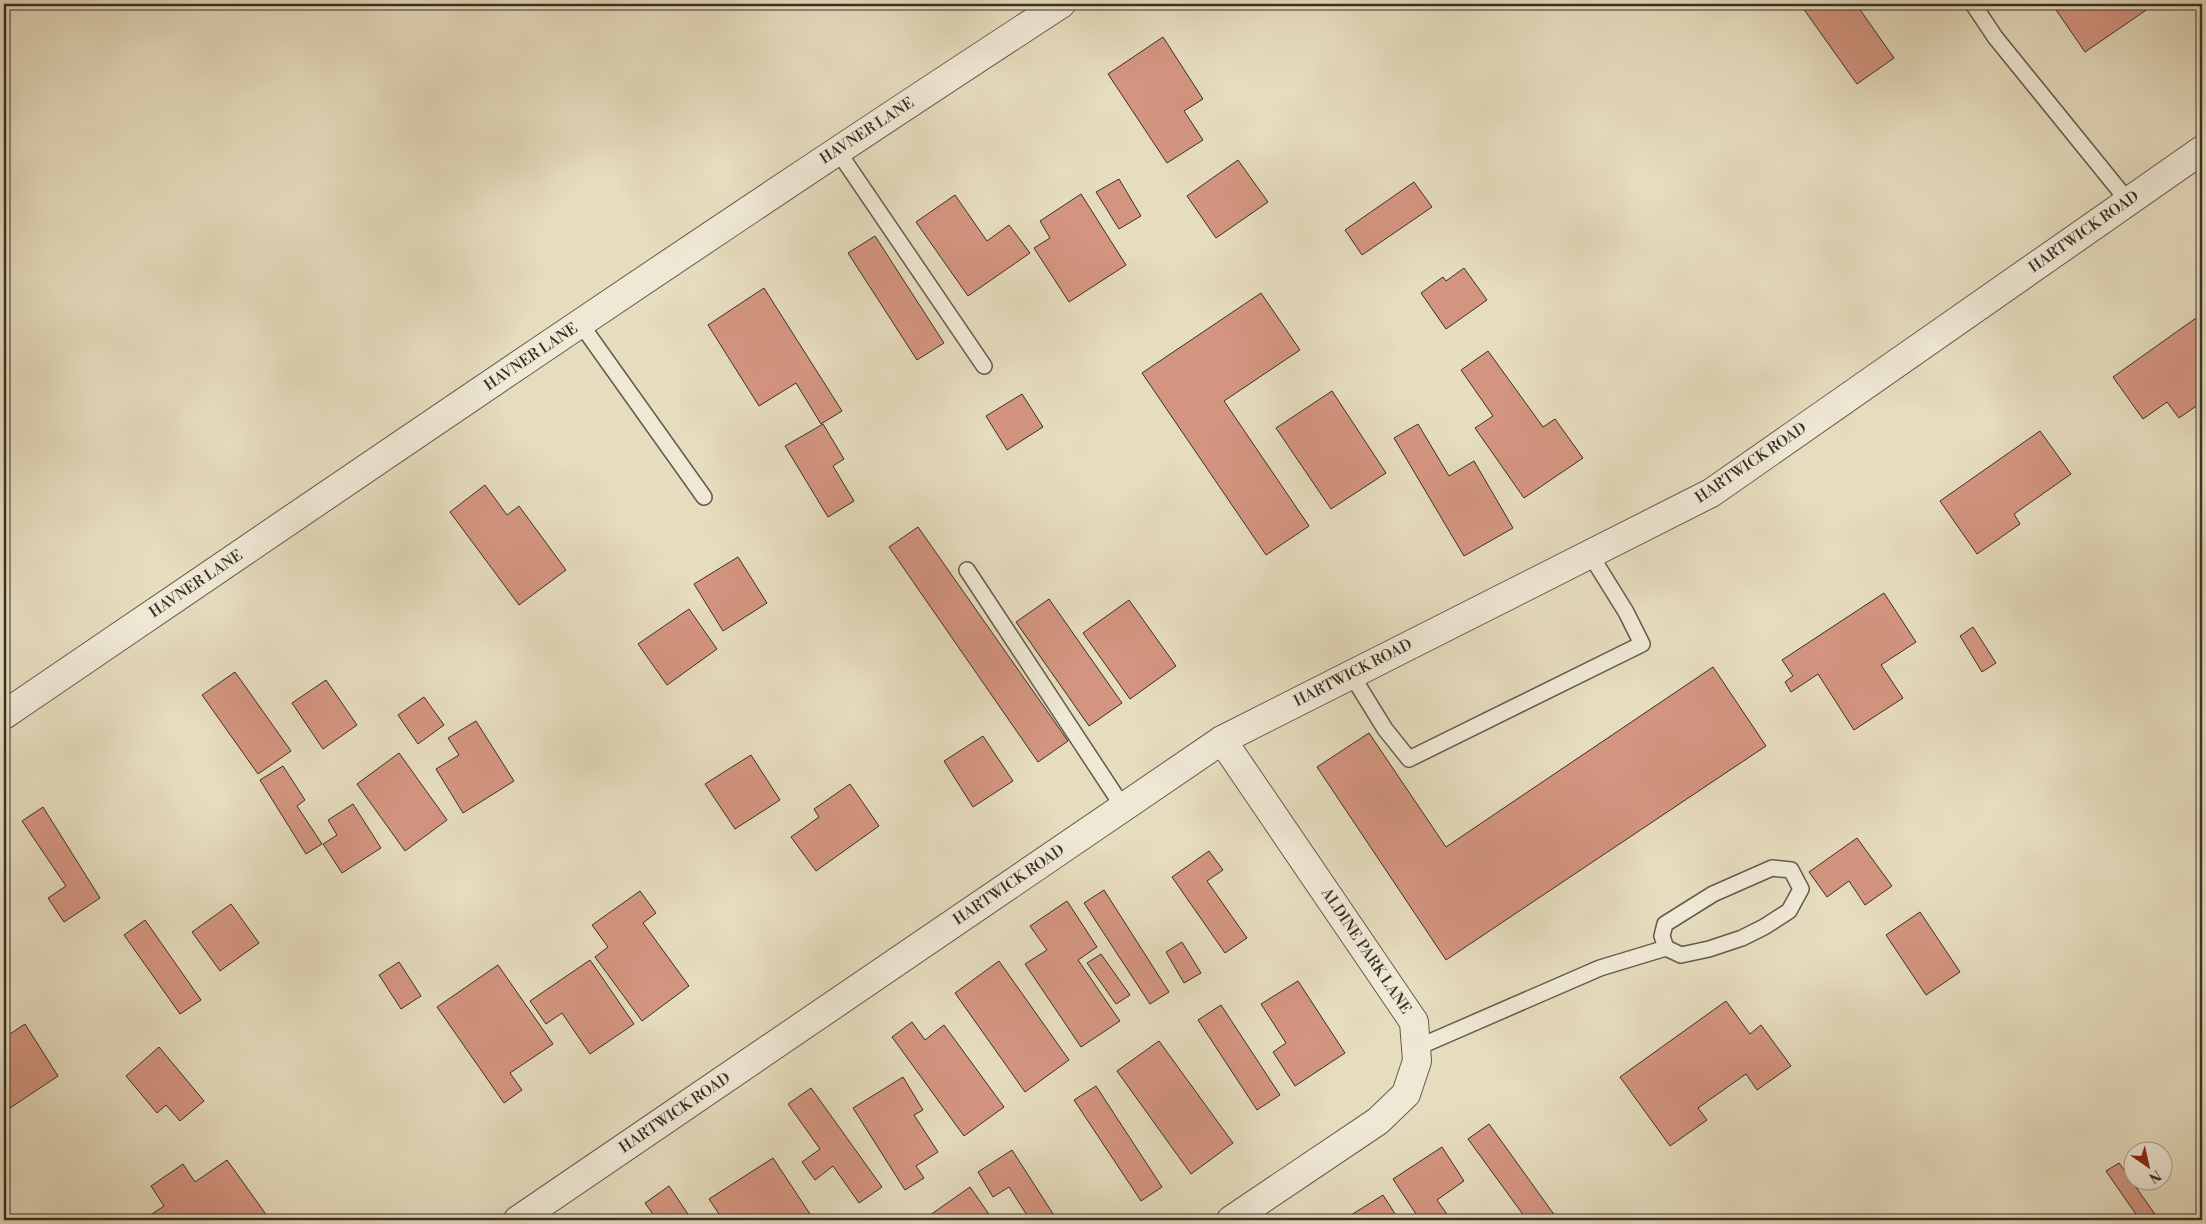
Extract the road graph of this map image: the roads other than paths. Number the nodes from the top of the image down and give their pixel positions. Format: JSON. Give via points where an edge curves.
{"nodes":[{"id":1,"x":1061,"y":4,"type":"edge"},
{"id":2,"x":1973,"y":4,"type":"edge"},
{"id":3,"x":837,"y":150,"type":"junction"},
{"id":4,"x":2202,"y":150,"type":"edge"},
{"id":5,"x":2128,"y":201,"type":"junction"},
{"id":6,"x":580,"y":323,"type":"junction"},
{"id":7,"x":984,"y":366,"type":"dead end"},
{"id":8,"x":704,"y":498,"type":"dead end"},
{"id":9,"x":1590,"y":554,"type":"junction"},
{"id":10,"x":967,"y":570,"type":"dead end"},
{"id":11,"x":1351,"y":674,"type":"junction"},
{"id":12,"x":4,"y":715,"type":"edge"},
{"id":13,"x":1222,"y":740,"type":"junction"},
{"id":14,"x":1123,"y":807,"type":"junction"},
{"id":15,"x":1666,"y":948,"type":"junction"},
{"id":16,"x":1416,"y":1048,"type":"junction"},
{"id":17,"x":518,"y":1220,"type":"edge"},
{"id":18,"x":1231,"y":1220,"type":"edge"}],
"edges":[{"from":1,"to":3,"type":"street","name":"HAVNER LANE"},
{"from":2,"to":5,"type":"lane","via":[[1995,37]]},
{"from":3,"to":6,"type":"street","name":"HAVNER LANE"},
{"from":3,"to":7,"type":"lane"},
{"from":4,"to":5,"type":"street","name":"HARTWICK ROAD"},
{"from":5,"to":9,"type":"street","name":"HARTWICK ROAD","via":[[1711,493]]},
{"from":6,"to":8,"type":"lane"},
{"from":6,"to":12,"type":"street","name":"HAVNER LANE"},
{"from":9,"to":11,"type":"street","name":"HARTWICK ROAD"},
{"from":9,"to":11,"type":"lane","via":[[1642,644],[1409,759]]},
{"from":10,"to":14,"type":"lane"},
{"from":11,"to":13,"type":"street","name":"HARTWICK ROAD"},
{"from":13,"to":14,"type":"street","name":"HARTWICK ROAD"},
{"from":13,"to":16,"type":"street","name":"ALDINE PARK LANE","via":[[1414,1022]]},
{"from":14,"to":17,"type":"street","name":"HARTWICK ROAD"},
{"from":15,"to":15,"type":"lane","via":[[1680,955],[1690,953],[1742,938],[1764,927],[1789,911],[1801,889],[1792,870],[1772,868],[1713,894],[1665,924],[1662,936]]},
{"from":15,"to":16,"type":"lane","via":[[1600,968]]},
{"from":16,"to":18,"type":"street","name":"ALDINE PARK LANE","via":[[1416,1061],[1406,1094],[1378,1121]]}]}
